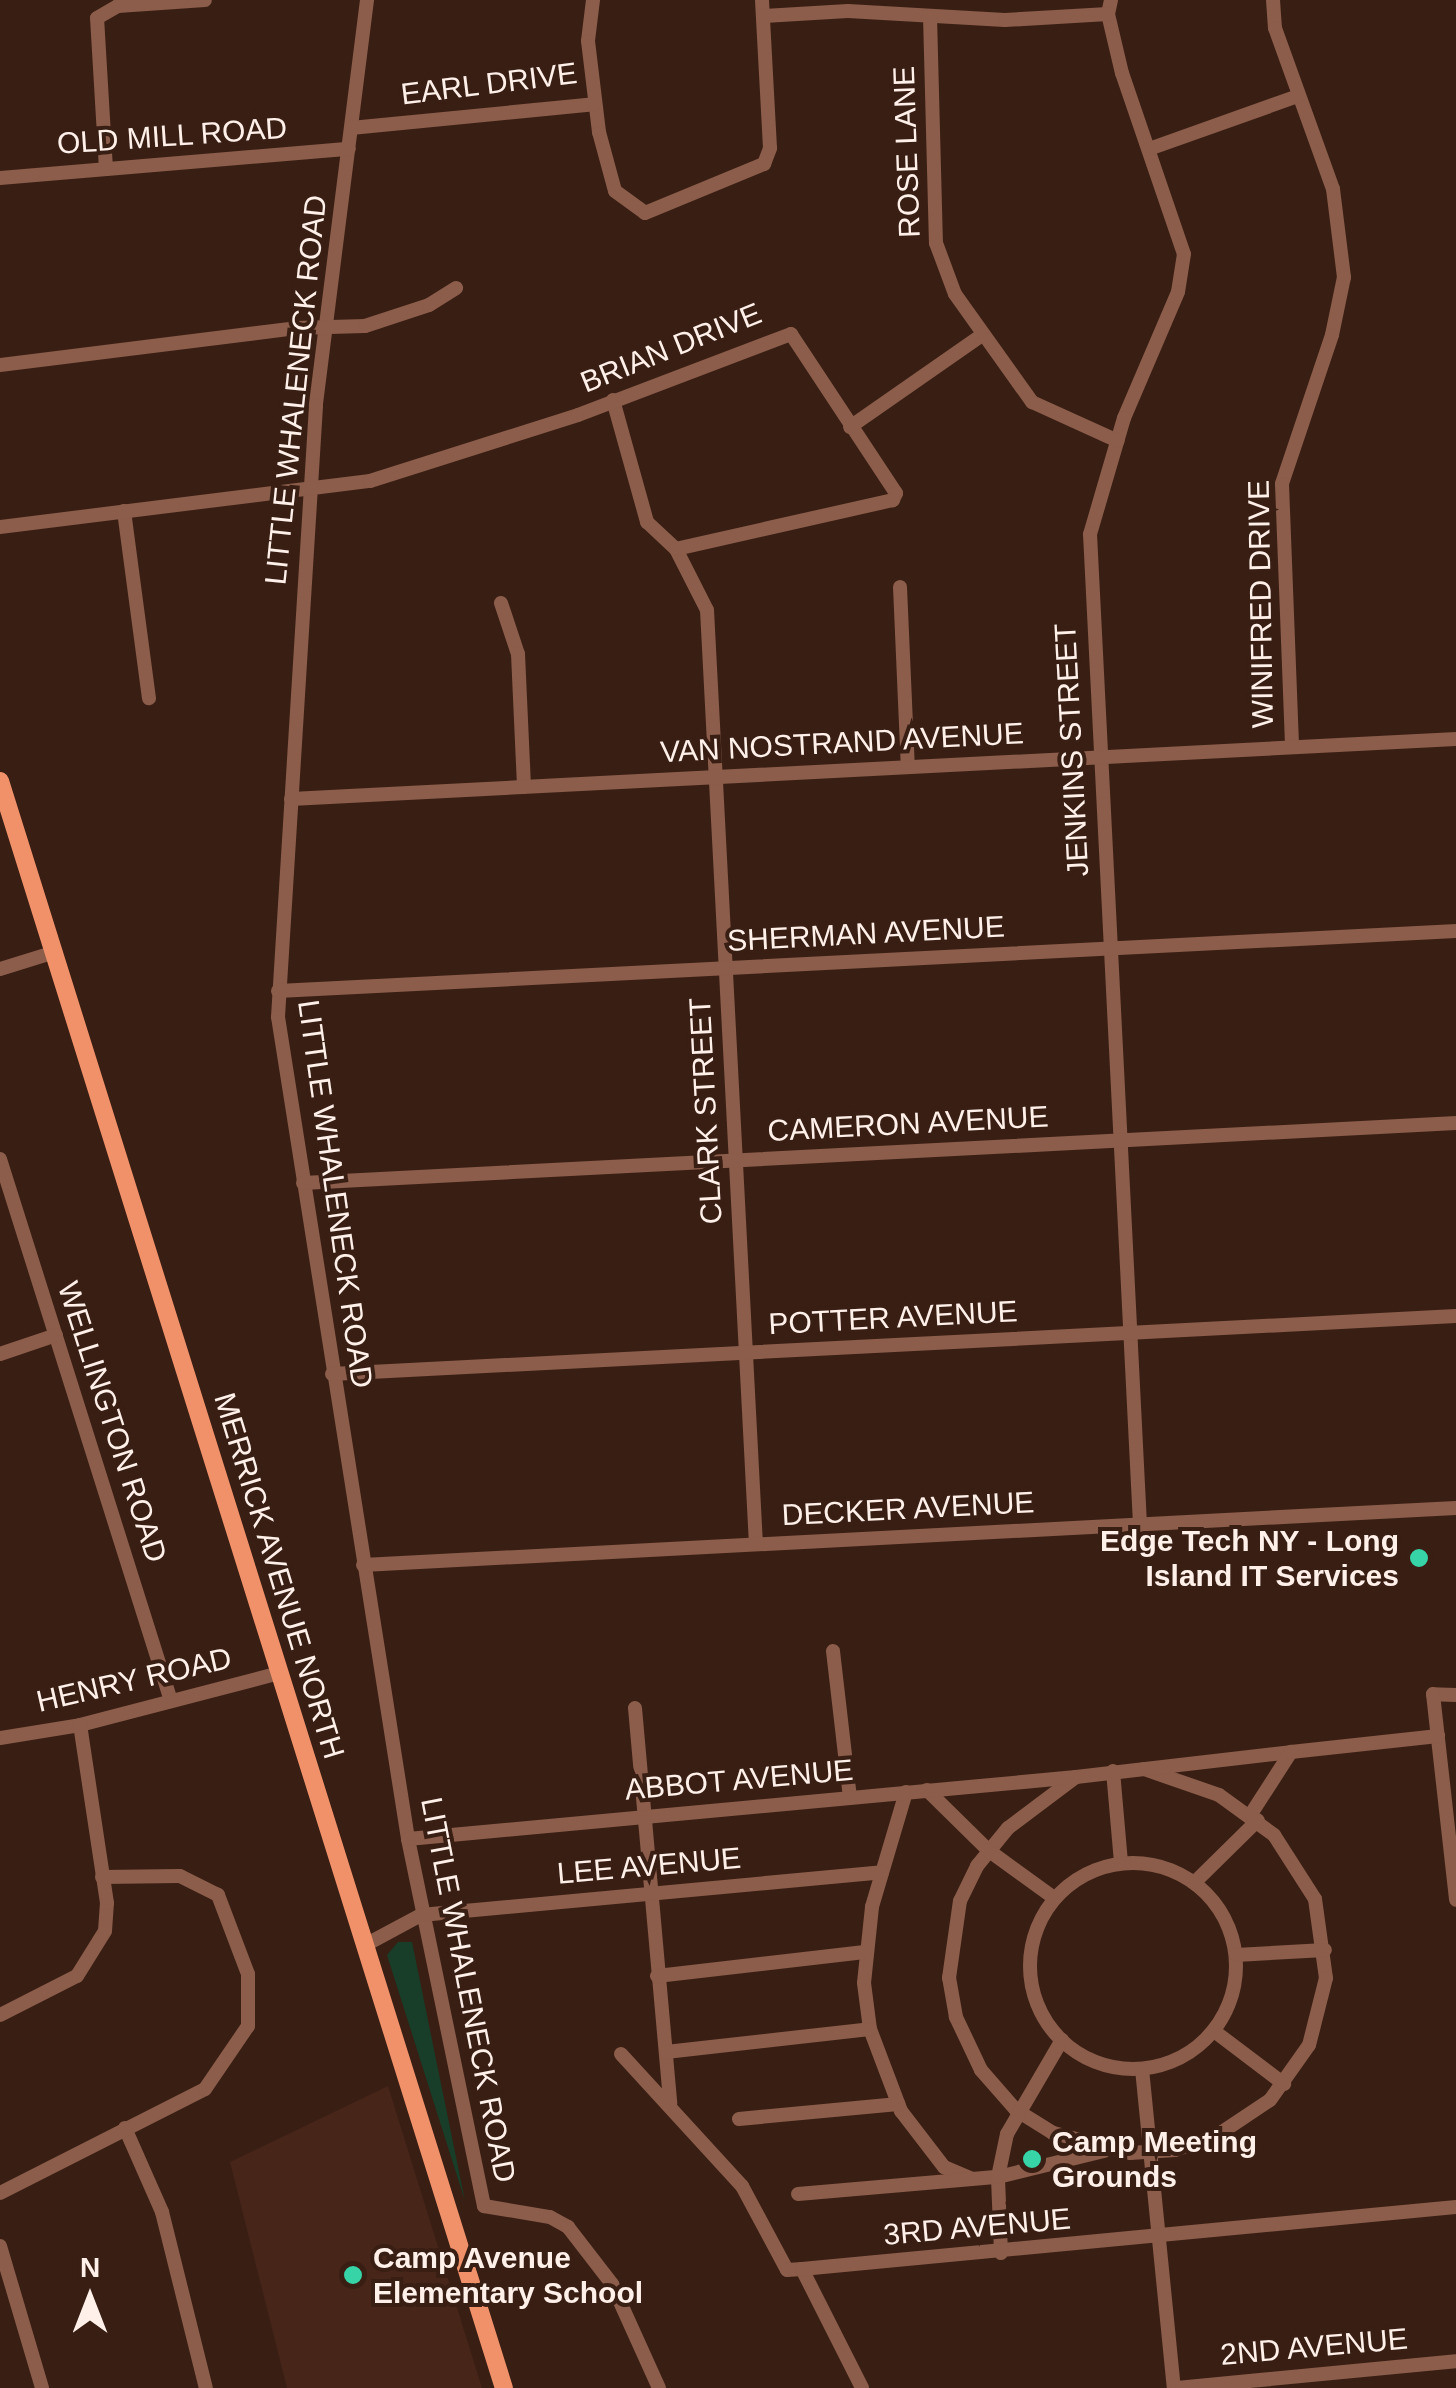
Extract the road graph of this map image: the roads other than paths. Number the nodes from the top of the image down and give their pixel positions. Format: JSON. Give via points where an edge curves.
{"nodes":[{"id":1,"x":205,"y":0,"type":"edge"},
{"id":2,"x":367,"y":0,"type":"edge"},
{"id":3,"x":593,"y":0,"type":"edge"},
{"id":4,"x":762,"y":0,"type":"edge"},
{"id":5,"x":1273,"y":0,"type":"edge"},
{"id":6,"x":1110,"y":7,"type":"edge"},
{"id":7,"x":764,"y":16,"type":"junction"},
{"id":8,"x":930,"y":16,"type":"junction"},
{"id":9,"x":1298,"y":96,"type":"junction"},
{"id":10,"x":594,"y":104,"type":"junction"},
{"id":11,"x":352,"y":128,"type":"junction"},
{"id":12,"x":349,"y":149,"type":"junction"},
{"id":13,"x":1150,"y":150,"type":"junction"},
{"id":14,"x":106,"y":169,"type":"junction"},
{"id":15,"x":0,"y":178,"type":"edge"},
{"id":16,"x":456,"y":288,"type":"dead end"},
{"id":17,"x":326,"y":326,"type":"junction"},
{"id":18,"x":982,"y":335,"type":"junction"},
{"id":19,"x":0,"y":365,"type":"edge"},
{"id":20,"x":613,"y":400,"type":"junction"},
{"id":21,"x":850,"y":427,"type":"junction"},
{"id":22,"x":1118,"y":441,"type":"junction"},
{"id":23,"x":310,"y":488,"type":"junction"},
{"id":24,"x":124,"y":511,"type":"junction"},
{"id":25,"x":0,"y":527,"type":"edge"},
{"id":26,"x":676,"y":549,"type":"junction"},
{"id":27,"x":900,"y":587,"type":"dead end"},
{"id":28,"x":501,"y":604,"type":"dead end"},
{"id":29,"x":149,"y":698,"type":"dead end"},
{"id":30,"x":1456,"y":739,"type":"edge"},
{"id":31,"x":1292,"y":747,"type":"junction"},
{"id":32,"x":1100,"y":757,"type":"junction"},
{"id":33,"x":908,"y":767,"type":"junction"},
{"id":34,"x":716,"y":777,"type":"junction"},
{"id":35,"x":524,"y":787,"type":"junction"},
{"id":36,"x":2,"y":793,"type":"edge"},
{"id":37,"x":290,"y":799,"type":"junction"},
{"id":38,"x":1456,"y":932,"type":"edge"},
{"id":39,"x":1110,"y":949,"type":"junction"},
{"id":40,"x":55,"y":952,"type":"junction"},
{"id":41,"x":0,"y":969,"type":"edge"},
{"id":42,"x":726,"y":969,"type":"junction"},
{"id":43,"x":278,"y":990,"type":"junction"},
{"id":44,"x":1456,"y":1124,"type":"edge"},
{"id":45,"x":1120,"y":1141,"type":"junction"},
{"id":46,"x":0,"y":1161,"type":"edge"},
{"id":47,"x":736,"y":1161,"type":"junction"},
{"id":48,"x":302,"y":1183,"type":"junction"},
{"id":49,"x":1456,"y":1316,"type":"edge"},
{"id":50,"x":1130,"y":1333,"type":"junction"},
{"id":51,"x":56,"y":1336,"type":"junction"},
{"id":52,"x":746,"y":1353,"type":"junction"},
{"id":53,"x":0,"y":1354,"type":"edge"},
{"id":54,"x":332,"y":1374,"type":"junction"},
{"id":55,"x":1456,"y":1508,"type":"edge"},
{"id":56,"x":1140,"y":1524,"type":"junction"},
{"id":57,"x":756,"y":1544,"type":"junction"},
{"id":58,"x":363,"y":1565,"type":"junction"},
{"id":59,"x":833,"y":1651,"type":"dead end"},
{"id":60,"x":279,"y":1673,"type":"junction"},
{"id":61,"x":1456,"y":1695,"type":"edge"},
{"id":62,"x":171,"y":1701,"type":"junction"},
{"id":63,"x":634,"y":1708,"type":"dead end"},
{"id":64,"x":80,"y":1725,"type":"junction"},
{"id":65,"x":1438,"y":1736,"type":"junction"},
{"id":66,"x":0,"y":1738,"type":"edge"},
{"id":67,"x":1291,"y":1752,"type":"junction"},
{"id":68,"x":1144,"y":1769,"type":"junction"},
{"id":69,"x":1112,"y":1772,"type":"junction"},
{"id":70,"x":1076,"y":1777,"type":"junction"},
{"id":71,"x":928,"y":1790,"type":"junction"},
{"id":72,"x":906,"y":1792,"type":"junction"},
{"id":73,"x":850,"y":1798,"type":"junction"},
{"id":74,"x":643,"y":1817,"type":"junction"},
{"id":75,"x":1254,"y":1817,"type":"junction"},
{"id":76,"x":408,"y":1839,"type":"junction"},
{"id":77,"x":988,"y":1850,"type":"junction"},
{"id":78,"x":1453,"y":1856,"type":"edge"},
{"id":79,"x":1121,"y":1863,"type":"junction"},
{"id":80,"x":882,"y":1872,"type":"junction"},
{"id":81,"x":102,"y":1877,"type":"junction"},
{"id":82,"x":1194,"y":1882,"type":"junction"},
{"id":83,"x":649,"y":1894,"type":"junction"},
{"id":84,"x":1054,"y":1898,"type":"junction"},
{"id":85,"x":1456,"y":1900,"type":"edge"},
{"id":86,"x":421,"y":1915,"type":"junction"},
{"id":87,"x":367,"y":1944,"type":"junction"},
{"id":88,"x":1325,"y":1950,"type":"junction"},
{"id":89,"x":866,"y":1952,"type":"junction"},
{"id":90,"x":1236,"y":1955,"type":"junction"},
{"id":91,"x":657,"y":1976,"type":"junction"},
{"id":92,"x":0,"y":2015,"type":"edge"},
{"id":93,"x":870,"y":2029,"type":"junction"},
{"id":94,"x":1214,"y":2031,"type":"junction"},
{"id":95,"x":1062,"y":2040,"type":"junction"},
{"id":96,"x":666,"y":2052,"type":"junction"},
{"id":97,"x":621,"y":2054,"type":"dead end"},
{"id":98,"x":1142,"y":2069,"type":"junction"},
{"id":99,"x":1284,"y":2084,"type":"junction"},
{"id":100,"x":670,"y":2103,"type":"junction"},
{"id":101,"x":898,"y":2104,"type":"junction"},
{"id":102,"x":1016,"y":2110,"type":"junction"},
{"id":103,"x":739,"y":2119,"type":"dead end"},
{"id":104,"x":125,"y":2128,"type":"junction"},
{"id":105,"x":1106,"y":2150,"type":"junction"},
{"id":106,"x":1153,"y":2153,"type":"junction"},
{"id":107,"x":998,"y":2177,"type":"junction"},
{"id":108,"x":972,"y":2179,"type":"junction"},
{"id":109,"x":0,"y":2193,"type":"edge"},
{"id":110,"x":798,"y":2194,"type":"dead end"},
{"id":111,"x":1456,"y":2207,"type":"edge"},
{"id":112,"x":1160,"y":2236,"type":"junction"},
{"id":113,"x":0,"y":2246,"type":"edge"},
{"id":114,"x":1001,"y":2252,"type":"junction"},
{"id":115,"x":802,"y":2269,"type":"junction"},
{"id":116,"x":1456,"y":2361,"type":"edge"},
{"id":117,"x":42,"y":2388,"type":"edge"},
{"id":118,"x":206,"y":2388,"type":"edge"},
{"id":119,"x":504,"y":2388,"type":"edge"},
{"id":120,"x":660,"y":2388,"type":"edge"},
{"id":121,"x":862,"y":2388,"type":"edge"},
{"id":122,"x":1176,"y":2388,"type":"edge"}],
"edges":[{"from":1,"to":14,"type":"street","via":[[118,6],[97,18]]},
{"from":2,"to":11,"type":"street","name":"LITTLE WHALENECK ROAD"},
{"from":3,"to":10,"type":"street","name":"EARL DRIVE","via":[[588,41]]},
{"from":4,"to":7,"type":"street"},
{"from":5,"to":9,"type":"street","name":"WINIFRED DRIVE","via":[[1275,28]]},
{"from":6,"to":8,"type":"street"},
{"from":6,"to":13,"type":"street","name":"JENKINS STREET"},
{"from":7,"to":8,"type":"street"},
{"from":7,"to":10,"type":"street","via":[[770,148],[753,173],[664,210],[632,210],[614,191]]},
{"from":8,"to":18,"type":"street","name":"ROSE LANE","via":[[936,242],[955,294]]},
{"from":9,"to":13,"type":"street"},
{"from":9,"to":31,"type":"street","name":"WINIFRED DRIVE","via":[[1333,190],[1344,277],[1332,336],[1282,484]]},
{"from":10,"to":11,"type":"street","name":"EARL DRIVE"},
{"from":11,"to":12,"type":"street","name":"LITTLE WHALENECK ROAD"},
{"from":12,"to":14,"type":"street","name":"OLD MILL ROAD"},
{"from":12,"to":17,"type":"street","name":"LITTLE WHALENECK ROAD"},
{"from":13,"to":22,"type":"street","name":"JENKINS STREET","via":[[1180,238],[1183,272]]},
{"from":14,"to":15,"type":"street","name":"OLD MILL ROAD"},
{"from":16,"to":17,"type":"street","via":[[383,322]]},
{"from":17,"to":19,"type":"street"},
{"from":17,"to":23,"type":"street","name":"LITTLE WHALENECK ROAD"},
{"from":18,"to":21,"type":"street"},
{"from":18,"to":22,"type":"street","name":"ROSE LANE","via":[[1032,402]]},
{"from":20,"to":21,"type":"street","name":"BRIAN DRIVE","via":[[786,333]]},
{"from":20,"to":23,"type":"street","name":"BRIAN DRIVE","via":[[370,481]]},
{"from":20,"to":26,"type":"street","name":"CLARK STREET","via":[[647,522]]},
{"from":21,"to":26,"type":"street","via":[[896,493],[887,506]]},
{"from":22,"to":32,"type":"street","name":"JENKINS STREET","via":[[1090,534]]},
{"from":23,"to":24,"type":"street","name":"BRIAN DRIVE"},
{"from":23,"to":37,"type":"street","name":"LITTLE WHALENECK ROAD"},
{"from":24,"to":25,"type":"street","name":"BRIAN DRIVE"},
{"from":24,"to":29,"type":"street"},
{"from":26,"to":34,"type":"street","name":"CLARK STREET","via":[[707,610]]},
{"from":27,"to":33,"type":"street"},
{"from":28,"to":35,"type":"street","via":[[518,654]]},
{"from":30,"to":31,"type":"street","name":"VAN NOSTRAND AVENUE"},
{"from":31,"to":32,"type":"street","name":"VAN NOSTRAND AVENUE"},
{"from":32,"to":33,"type":"street","name":"VAN NOSTRAND AVENUE"},
{"from":32,"to":39,"type":"street","name":"JENKINS STREET"},
{"from":33,"to":34,"type":"street","name":"VAN NOSTRAND AVENUE"},
{"from":34,"to":35,"type":"street","name":"VAN NOSTRAND AVENUE"},
{"from":34,"to":42,"type":"street","name":"CLARK STREET"},
{"from":35,"to":37,"type":"street","name":"VAN NOSTRAND AVENUE"},
{"from":36,"to":40,"type":"main road","name":"MERRICK AVENUE NORTH"},
{"from":37,"to":43,"type":"street","name":"LITTLE WHALENECK ROAD"},
{"from":38,"to":39,"type":"street","name":"SHERMAN AVENUE"},
{"from":39,"to":42,"type":"street","name":"SHERMAN AVENUE"},
{"from":39,"to":45,"type":"street","name":"JENKINS STREET"},
{"from":40,"to":41,"type":"street"},
{"from":40,"to":60,"type":"main road","name":"MERRICK AVENUE NORTH"},
{"from":42,"to":43,"type":"street","name":"SHERMAN AVENUE"},
{"from":42,"to":47,"type":"street","name":"CLARK STREET"},
{"from":43,"to":48,"type":"street","name":"LITTLE WHALENECK ROAD"},
{"from":44,"to":45,"type":"street","name":"CAMERON AVENUE"},
{"from":45,"to":47,"type":"street","name":"CAMERON AVENUE"},
{"from":45,"to":50,"type":"street","name":"JENKINS STREET"},
{"from":46,"to":51,"type":"street","name":"WELLINGTON ROAD"},
{"from":47,"to":48,"type":"street","name":"CAMERON AVENUE"},
{"from":47,"to":52,"type":"street","name":"CLARK STREET"},
{"from":48,"to":54,"type":"street","name":"LITTLE WHALENECK ROAD"},
{"from":49,"to":50,"type":"street","name":"POTTER AVENUE"},
{"from":50,"to":52,"type":"street","name":"POTTER AVENUE"},
{"from":50,"to":56,"type":"street","name":"JENKINS STREET"},
{"from":51,"to":53,"type":"street"},
{"from":51,"to":62,"type":"street","name":"WELLINGTON ROAD"},
{"from":52,"to":54,"type":"street","name":"POTTER AVENUE"},
{"from":52,"to":57,"type":"street","name":"CLARK STREET"},
{"from":54,"to":58,"type":"street","name":"LITTLE WHALENECK ROAD"},
{"from":55,"to":56,"type":"street","name":"DECKER AVENUE"},
{"from":56,"to":57,"type":"street","name":"DECKER AVENUE"},
{"from":57,"to":58,"type":"street","name":"DECKER AVENUE"},
{"from":58,"to":76,"type":"street","name":"LITTLE WHALENECK ROAD"},
{"from":59,"to":73,"type":"street"},
{"from":60,"to":62,"type":"street","name":"HENRY ROAD"},
{"from":60,"to":87,"type":"main road","name":"MERRICK AVENUE NORTH"},
{"from":61,"to":65,"type":"street","via":[[1432,1694]]},
{"from":62,"to":64,"type":"street","name":"HENRY ROAD"},
{"from":63,"to":74,"type":"street"},
{"from":64,"to":66,"type":"street","name":"HENRY ROAD"},
{"from":64,"to":81,"type":"street"},
{"from":65,"to":67,"type":"street"},
{"from":65,"to":78,"type":"street"},
{"from":67,"to":68,"type":"street"},
{"from":67,"to":75,"type":"street"},
{"from":68,"to":69,"type":"street","name":"ABBOT AVENUE"},
{"from":68,"to":75,"type":"street","via":[[1220,1795]]},
{"from":69,"to":70,"type":"street","name":"ABBOT AVENUE"},
{"from":69,"to":79,"type":"street"},
{"from":70,"to":71,"type":"street","name":"ABBOT AVENUE"},
{"from":70,"to":77,"type":"street"},
{"from":71,"to":72,"type":"street","name":"ABBOT AVENUE"},
{"from":71,"to":77,"type":"street"},
{"from":72,"to":73,"type":"street","name":"ABBOT AVENUE"},
{"from":72,"to":80,"type":"street"},
{"from":73,"to":74,"type":"street","name":"ABBOT AVENUE"},
{"from":74,"to":76,"type":"street","name":"ABBOT AVENUE"},
{"from":74,"to":83,"type":"street"},
{"from":75,"to":82,"type":"street"},
{"from":75,"to":88,"type":"street","via":[[1307,1882]]},
{"from":76,"to":86,"type":"street","name":"LITTLE WHALENECK ROAD"},
{"from":77,"to":84,"type":"street"},
{"from":77,"to":102,"type":"street","via":[[960,1902],[949,1978],[971,2053]]},
{"from":78,"to":85,"type":"street"},
{"from":79,"to":82,"type":"street","via":[[1158,1865]]},
{"from":79,"to":84,"type":"street","via":[[1091,1871]]},
{"from":80,"to":83,"type":"street","name":"LEE AVENUE"},
{"from":80,"to":89,"type":"street"},
{"from":81,"to":92,"type":"street","via":[[105,1932],[95,1956],[66,1984]]},
{"from":81,"to":104,"type":"street","via":[[156,1874],[203,1882],[228,1908],[248,1974],[248,2026],[222,2073],[206,2089]]},
{"from":82,"to":90,"type":"street","via":[[1226,1920]]},
{"from":83,"to":86,"type":"street","name":"LEE AVENUE"},
{"from":83,"to":91,"type":"street"},
{"from":84,"to":95,"type":"street","via":[[1035,1932],[1030,1971],[1039,2009]]},
{"from":86,"to":87,"type":"street"},
{"from":86,"to":120,"type":"street","name":"LITTLE WHALENECK ROAD","via":[[484,2206],[550,2217],[568,2227],[612,2284]]},
{"from":87,"to":119,"type":"main road","name":"MERRICK AVENUE NORTH"},
{"from":88,"to":90,"type":"street"},
{"from":88,"to":99,"type":"street","via":[[1318,2023]]},
{"from":89,"to":91,"type":"street"},
{"from":89,"to":93,"type":"street"},
{"from":90,"to":94,"type":"street","via":[[1231,2002]]},
{"from":91,"to":96,"type":"street"},
{"from":93,"to":96,"type":"street"},
{"from":93,"to":101,"type":"street"},
{"from":94,"to":98,"type":"street","via":[[1189,2053]]},
{"from":94,"to":99,"type":"street"},
{"from":95,"to":98,"type":"street","via":[[1099,2063]]},
{"from":95,"to":102,"type":"street"},
{"from":96,"to":100,"type":"street"},
{"from":97,"to":100,"type":"street"},
{"from":98,"to":106,"type":"street"},
{"from":99,"to":106,"type":"street","via":[[1235,2126]]},
{"from":100,"to":115,"type":"street","via":[[742,2186],[786,2270]]},
{"from":101,"to":103,"type":"street"},
{"from":101,"to":108,"type":"street","via":[[944,2167]]},
{"from":102,"to":105,"type":"street","via":[[1070,2140]]},
{"from":102,"to":107,"type":"street"},
{"from":104,"to":109,"type":"street"},
{"from":104,"to":118,"type":"street","via":[[162,2212]]},
{"from":105,"to":106,"type":"street"},
{"from":105,"to":107,"type":"street"},
{"from":106,"to":112,"type":"street"},
{"from":107,"to":108,"type":"street"},
{"from":107,"to":114,"type":"street"},
{"from":108,"to":110,"type":"street"},
{"from":111,"to":112,"type":"street","name":"3RD AVENUE"},
{"from":112,"to":114,"type":"street","name":"3RD AVENUE"},
{"from":112,"to":122,"type":"street"},
{"from":113,"to":117,"type":"street"},
{"from":114,"to":115,"type":"street","name":"3RD AVENUE"},
{"from":115,"to":121,"type":"street"},
{"from":116,"to":122,"type":"street","name":"2ND AVENUE"}]}
